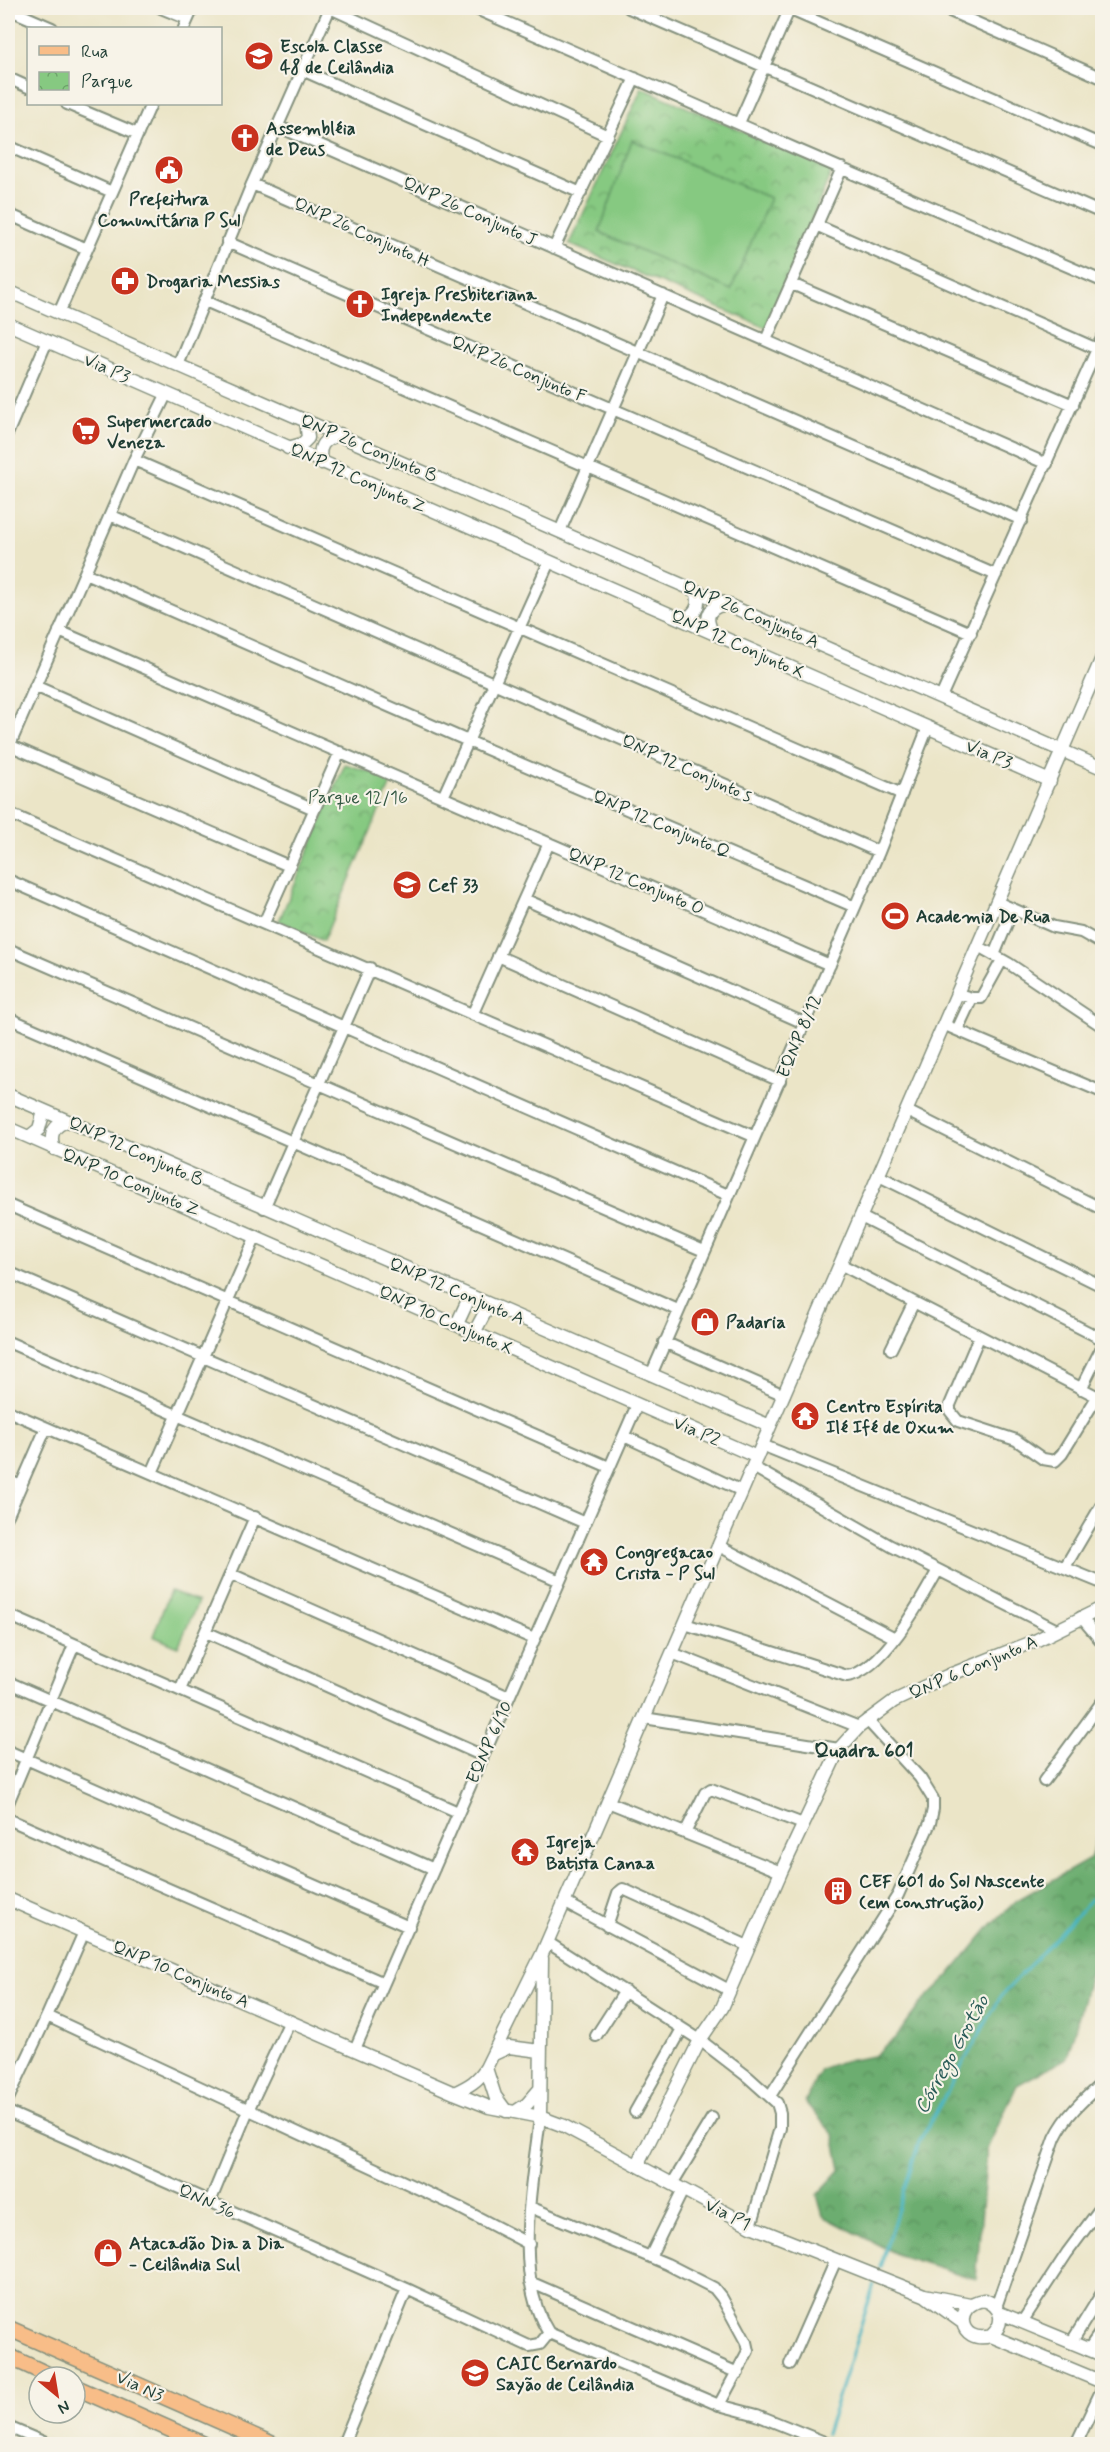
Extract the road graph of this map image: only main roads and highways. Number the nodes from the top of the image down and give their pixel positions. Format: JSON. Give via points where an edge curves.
{"nodes":[{"id":1,"x":8,"y":2328,"type":"edge"},
{"id":2,"x":8,"y":2353,"type":"edge"},
{"id":3,"x":30,"y":2365,"type":"edge"},
{"id":4,"x":124,"y":2379,"type":"junction"},
{"id":5,"x":87,"y":2393,"type":"edge"},
{"id":6,"x":185,"y":2441,"type":"edge"},
{"id":7,"x":203,"y":2445,"type":"edge"},
{"id":8,"x":272,"y":2445,"type":"edge"}],
"edges":[{"from":1,"to":4,"type":"main road","name":"Via N3"},
{"from":2,"to":3,"type":"main road"},
{"from":2,"to":4,"type":"main road","via":[[18,2340],[79,2368]]},
{"from":4,"to":8,"type":"main road","name":"Via N3"},
{"from":5,"to":6,"type":"main road","name":"Via N3"},
{"from":6,"to":7,"type":"main road","name":"Via N3"}]}
